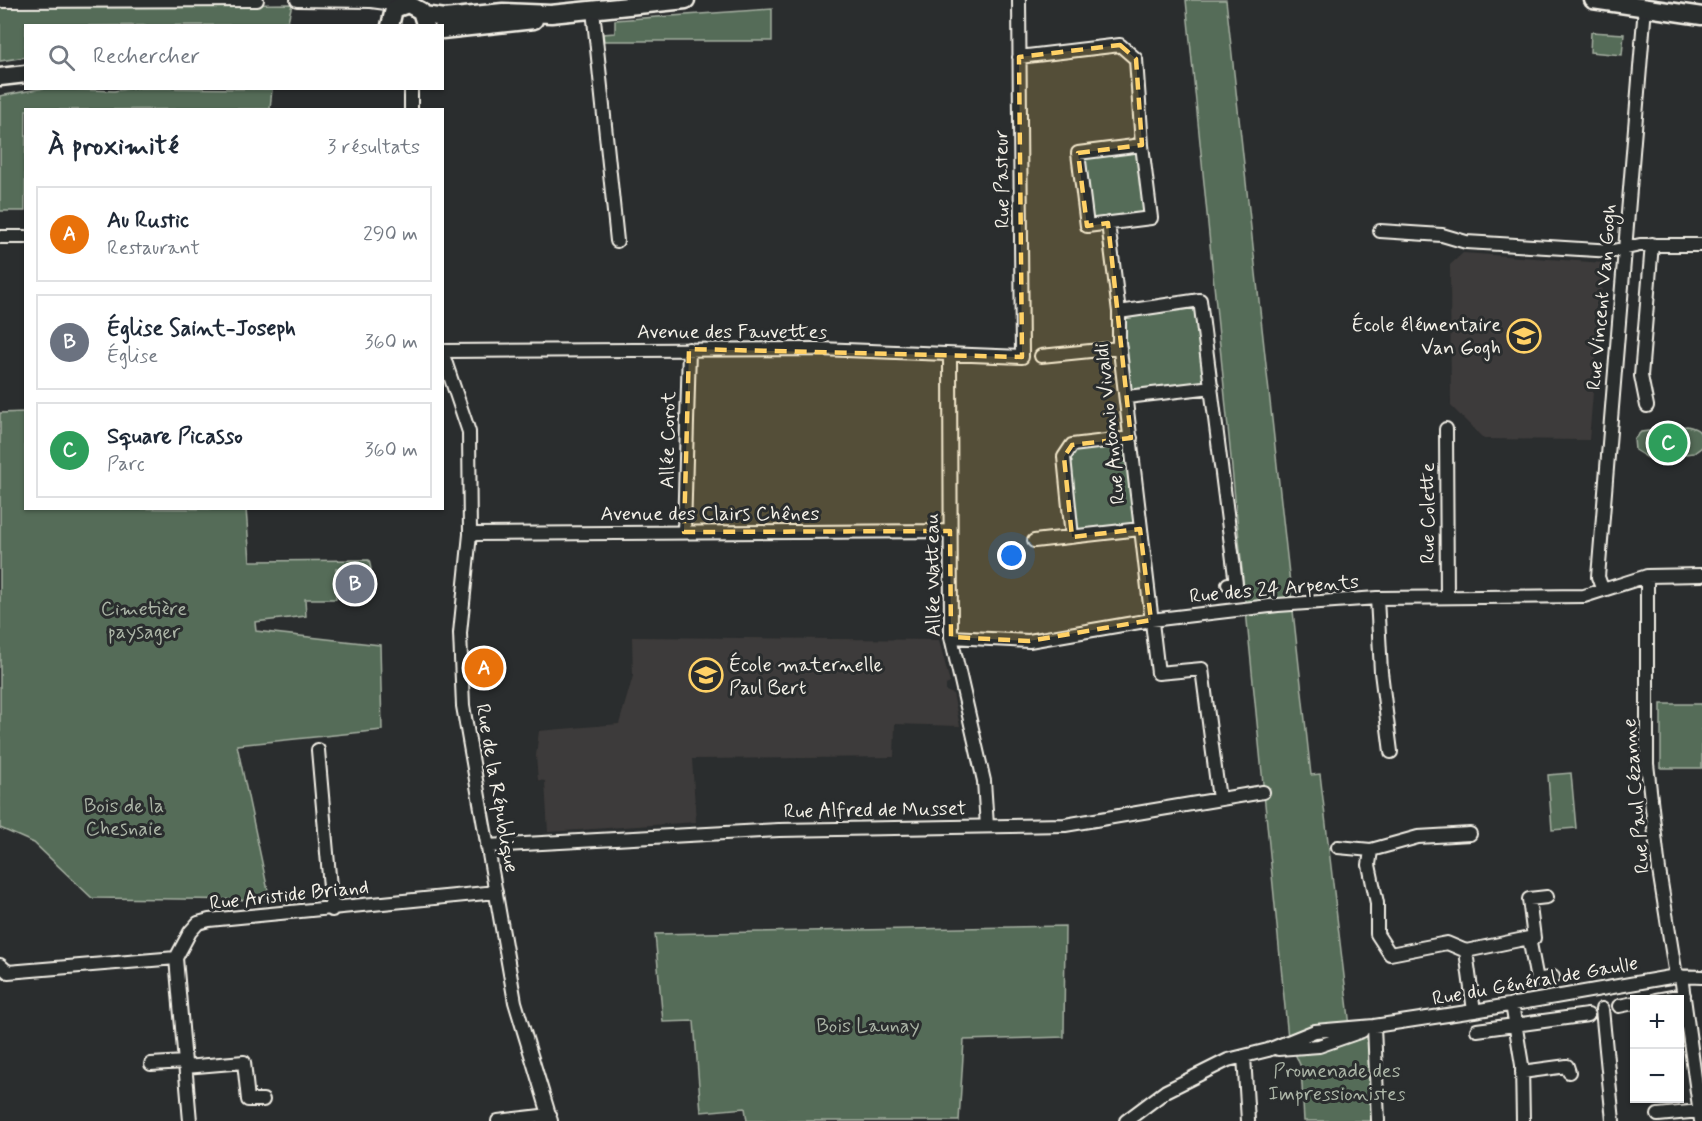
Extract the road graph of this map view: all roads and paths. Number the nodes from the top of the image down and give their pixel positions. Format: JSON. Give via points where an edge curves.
{"nodes":[{"id":1,"x":257,"y":0,"type":"edge"},
{"id":2,"x":297,"y":0,"type":"edge"},
{"id":3,"x":686,"y":0,"type":"edge"},
{"id":4,"x":1019,"y":0,"type":"edge"},
{"id":5,"x":1593,"y":0,"type":"edge"},
{"id":6,"x":0,"y":1,"type":"edge"},
{"id":7,"x":371,"y":1,"type":"edge"},
{"id":8,"x":1645,"y":7,"type":"junction"},
{"id":9,"x":593,"y":10,"type":"junction"},
{"id":10,"x":408,"y":12,"type":"edge"},
{"id":11,"x":551,"y":14,"type":"junction"},
{"id":12,"x":1702,"y":16,"type":"edge"},
{"id":13,"x":379,"y":24,"type":"edge"},
{"id":14,"x":444,"y":30,"type":"edge"},
{"id":15,"x":1019,"y":57,"type":"junction"},
{"id":16,"x":24,"y":74,"type":"edge"},
{"id":17,"x":0,"y":77,"type":"edge"},
{"id":18,"x":411,"y":90,"type":"edge"},
{"id":19,"x":411,"y":108,"type":"edge"},
{"id":20,"x":1142,"y":145,"type":"junction"},
{"id":21,"x":1108,"y":223,"type":"junction"},
{"id":22,"x":1380,"y":231,"type":"dead end"},
{"id":23,"x":0,"y":237,"type":"edge"},
{"id":24,"x":24,"y":237,"type":"edge"},
{"id":25,"x":617,"y":241,"type":"dead end"},
{"id":26,"x":1652,"y":244,"type":"junction"},
{"id":27,"x":1702,"y":245,"type":"edge"},
{"id":28,"x":1625,"y":247,"type":"junction"},
{"id":29,"x":1119,"y":312,"type":"junction"},
{"id":30,"x":1120,"y":348,"type":"junction"},
{"id":31,"x":689,"y":350,"type":"junction"},
{"id":32,"x":444,"y":352,"type":"edge"},
{"id":33,"x":950,"y":355,"type":"junction"},
{"id":34,"x":1041,"y":356,"type":"dead end"},
{"id":35,"x":1022,"y":357,"type":"joint"},
{"id":36,"x":444,"y":358,"type":"edge"},
{"id":37,"x":1212,"y":387,"type":"junction"},
{"id":38,"x":1127,"y":398,"type":"junction"},
{"id":39,"x":1647,"y":406,"type":"dead end"},
{"id":40,"x":1446,"y":429,"type":"dead end"},
{"id":41,"x":1131,"y":438,"type":"junction"},
{"id":42,"x":1140,"y":529,"type":"junction"},
{"id":43,"x":950,"y":531,"type":"junction"},
{"id":44,"x":684,"y":532,"type":"junction"},
{"id":45,"x":470,"y":534,"type":"junction"},
{"id":46,"x":1072,"y":537,"type":"junction"},
{"id":47,"x":1034,"y":541,"type":"dead end"},
{"id":48,"x":1702,"y":575,"type":"edge"},
{"id":49,"x":1647,"y":576,"type":"junction"},
{"id":50,"x":1228,"y":585,"type":"dead end"},
{"id":51,"x":1602,"y":588,"type":"junction"},
{"id":52,"x":1447,"y":597,"type":"junction"},
{"id":53,"x":1377,"y":598,"type":"junction"},
{"id":54,"x":1151,"y":620,"type":"junction"},
{"id":55,"x":951,"y":637,"type":"junction"},
{"id":56,"x":318,"y":750,"type":"dead end"},
{"id":57,"x":1391,"y":752,"type":"dead end"},
{"id":58,"x":1263,"y":792,"type":"dead end"},
{"id":59,"x":1219,"y":799,"type":"junction"},
{"id":60,"x":987,"y":826,"type":"junction"},
{"id":61,"x":1470,"y":834,"type":"dead end"},
{"id":62,"x":486,"y":846,"type":"junction"},
{"id":63,"x":1338,"y":847,"type":"dead end"},
{"id":64,"x":1371,"y":850,"type":"junction"},
{"id":65,"x":496,"y":891,"type":"junction"},
{"id":66,"x":1547,"y":897,"type":"dead end"},
{"id":67,"x":332,"y":910,"type":"junction"},
{"id":68,"x":1529,"y":938,"type":"junction"},
{"id":69,"x":1466,"y":951,"type":"junction"},
{"id":70,"x":176,"y":958,"type":"junction"},
{"id":71,"x":0,"y":965,"type":"edge"},
{"id":72,"x":1678,"y":976,"type":"junction"},
{"id":73,"x":1553,"y":977,"type":"dead end"},
{"id":74,"x":1702,"y":977,"type":"edge"},
{"id":75,"x":1684,"y":994,"type":"junction"},
{"id":76,"x":1678,"y":995,"type":"edge"},
{"id":77,"x":1512,"y":1004,"type":"junction"},
{"id":78,"x":1630,"y":1004,"type":"edge"},
{"id":79,"x":1619,"y":1006,"type":"dead end"},
{"id":80,"x":1602,"y":1009,"type":"dead end"},
{"id":81,"x":1474,"y":1011,"type":"junction"},
{"id":82,"x":1588,"y":1015,"type":"dead end"},
{"id":83,"x":1515,"y":1025,"type":"junction"},
{"id":84,"x":1374,"y":1026,"type":"junction"},
{"id":85,"x":1477,"y":1030,"type":"dead end"},
{"id":86,"x":1244,"y":1056,"type":"junction"},
{"id":87,"x":151,"y":1064,"type":"dead end"},
{"id":88,"x":185,"y":1064,"type":"junction"},
{"id":89,"x":1522,"y":1072,"type":"junction"},
{"id":90,"x":1569,"y":1072,"type":"dead end"},
{"id":91,"x":263,"y":1100,"type":"dead end"},
{"id":92,"x":1658,"y":1115,"type":"dead end"},
{"id":93,"x":1700,"y":1116,"type":"edge"},
{"id":94,"x":551,"y":1118,"type":"edge"},
{"id":95,"x":190,"y":1121,"type":"edge"},
{"id":96,"x":498,"y":1121,"type":"edge"},
{"id":97,"x":1126,"y":1121,"type":"edge"},
{"id":98,"x":1248,"y":1121,"type":"edge"},
{"id":99,"x":1378,"y":1121,"type":"edge"},
{"id":100,"x":1523,"y":1121,"type":"edge"},
{"id":101,"x":1613,"y":1121,"type":"edge"}],
"edges":[{"from":1,"to":6,"type":"street"},
{"from":2,"to":7,"type":"street"},
{"from":3,"to":9,"type":"main road"},
{"from":4,"to":15,"type":"street","name":"Rue Pasteur"},
{"from":5,"to":8,"type":"main road"},
{"from":7,"to":10,"type":"street"},
{"from":8,"to":12,"type":"main road"},
{"from":8,"to":28,"type":"street","name":"Rue Vincent Van Gogh"},
{"from":9,"to":11,"type":"main road"},
{"from":9,"to":25,"type":"street"},
{"from":10,"to":11,"type":"main road","via":[[445,18],[503,12]]},
{"from":10,"to":13,"type":"main road"},
{"from":11,"to":14,"type":"main road","via":[[518,23]]},
{"from":15,"to":20,"type":"street","via":[[1120,45],[1136,59]]},
{"from":15,"to":35,"type":"street","name":"Rue Pasteur"},
{"from":16,"to":17,"type":"main road"},
{"from":18,"to":19,"type":"street"},
{"from":20,"to":21,"type":"street","via":[[1150,218]]},
{"from":20,"to":21,"type":"street","via":[[1078,153],[1087,226]]},
{"from":21,"to":29,"type":"street","name":"Rue Antonio Vivaldi"},
{"from":22,"to":28,"type":"street","via":[[1537,247],[1613,251]]},
{"from":23,"to":24,"type":"street"},
{"from":26,"to":27,"type":"street"},
{"from":26,"to":28,"type":"street"},
{"from":26,"to":39,"type":"street","via":[[1641,376]]},
{"from":28,"to":51,"type":"street","name":"Rue Vincent Van Gogh","via":[[1598,577]]},
{"from":29,"to":30,"type":"street","name":"Rue Antonio Vivaldi"},
{"from":29,"to":37,"type":"street","via":[[1200,300]]},
{"from":30,"to":34,"type":"street"},
{"from":30,"to":38,"type":"street","name":"Rue Antonio Vivaldi"},
{"from":31,"to":32,"type":"street","name":"Avenue des Fauvettes"},
{"from":31,"to":33,"type":"street","name":"Avenue des Fauvettes","via":[[820,349]]},
{"from":31,"to":44,"type":"street","name":"Allée Corot"},
{"from":33,"to":35,"type":"street","name":"Avenue des Fauvettes"},
{"from":33,"to":43,"type":"street","name":"Allée Watteau"},
{"from":36,"to":45,"type":"street","name":"Rue de la République","via":[[469,432]]},
{"from":37,"to":38,"type":"street"},
{"from":37,"to":50,"type":"street","via":[[1236,584]]},
{"from":38,"to":41,"type":"street","name":"Rue Antonio Vivaldi"},
{"from":40,"to":52,"type":"street","name":"Rue Colette"},
{"from":41,"to":42,"type":"street","name":"Rue Antonio Vivaldi"},
{"from":41,"to":46,"type":"street","via":[[1072,445],[1064,457]]},
{"from":42,"to":46,"type":"street"},
{"from":42,"to":54,"type":"street","name":"Rue Antonio Vivaldi"},
{"from":43,"to":44,"type":"street","name":"Avenue des Clairs Chênes"},
{"from":43,"to":55,"type":"street","name":"Allée Watteau"},
{"from":44,"to":45,"type":"street","name":"Avenue des Clairs Chênes"},
{"from":45,"to":62,"type":"street","name":"Rue de la République","via":[[460,611],[461,671]]},
{"from":46,"to":47,"type":"street"},
{"from":48,"to":49,"type":"street","name":"Rue des 24 Arpents"},
{"from":49,"to":51,"type":"street","name":"Rue des 24 Arpents"},
{"from":49,"to":72,"type":"street","name":"Rue Paul Cézanne","via":[[1647,764],[1658,862]]},
{"from":51,"to":52,"type":"street","name":"Rue des 24 Arpents","via":[[1584,596]]},
{"from":52,"to":53,"type":"street","name":"Rue des 24 Arpents"},
{"from":53,"to":54,"type":"street","name":"Rue des 24 Arpents"},
{"from":53,"to":57,"type":"street"},
{"from":54,"to":55,"type":"street","name":"Rue des 24 Arpents","via":[[1029,641]]},
{"from":54,"to":59,"type":"street","name":"Rue Antonio Vivaldi","via":[[1158,674],[1202,669]]},
{"from":55,"to":60,"type":"street","name":"Allée Watteau","via":[[984,781]]},
{"from":56,"to":67,"type":"street"},
{"from":58,"to":59,"type":"street","name":"Rue Alfred de Musset"},
{"from":59,"to":60,"type":"street","name":"Rue Alfred de Musset","via":[[1065,825]]},
{"from":60,"to":62,"type":"street","name":"Rue Alfred de Musset","via":[[779,830]]},
{"from":61,"to":64,"type":"street","via":[[1418,837]]},
{"from":62,"to":65,"type":"street","name":"Rue de la République"},
{"from":63,"to":64,"type":"street"},
{"from":64,"to":69,"type":"street","via":[[1369,865],[1377,903],[1377,934],[1390,954],[1448,943]]},
{"from":65,"to":67,"type":"street","name":"Rue Aristide Briand"},
{"from":65,"to":94,"type":"street","name":"Rue de la République","via":[[515,1002]]},
{"from":66,"to":68,"type":"street","via":[[1529,899],[1534,938]]},
{"from":67,"to":70,"type":"street","name":"Rue Aristide Briand","via":[[203,921],[190,932]]},
{"from":68,"to":69,"type":"street"},
{"from":68,"to":73,"type":"street","via":[[1537,980]]},
{"from":69,"to":81,"type":"street"},
{"from":70,"to":71,"type":"street","via":[[8,972]]},
{"from":70,"to":88,"type":"street"},
{"from":72,"to":74,"type":"street","name":"Rue du Général de Gaulle"},
{"from":72,"to":75,"type":"street","name":"Rue Paul Cézanne"},
{"from":72,"to":77,"type":"street","name":"Rue du Général de Gaulle"},
{"from":75,"to":76,"type":"street"},
{"from":75,"to":93,"type":"street","name":"Rue Paul Cézanne"},
{"from":77,"to":81,"type":"street","name":"Rue du Général de Gaulle"},
{"from":77,"to":83,"type":"street"},
{"from":78,"to":79,"type":"street"},
{"from":80,"to":101,"type":"street"},
{"from":81,"to":84,"type":"street","name":"Rue du Général de Gaulle"},
{"from":82,"to":83,"type":"street"},
{"from":83,"to":85,"type":"street"},
{"from":83,"to":89,"type":"street"},
{"from":84,"to":86,"type":"street","name":"Rue du Général de Gaulle","via":[[1325,1044]]},
{"from":84,"to":99,"type":"street"},
{"from":86,"to":97,"type":"street","name":"Rue du Général de Gaulle","via":[[1166,1091]]},
{"from":86,"to":98,"type":"street"},
{"from":87,"to":88,"type":"street"},
{"from":88,"to":91,"type":"street","via":[[244,1062],[248,1100]]},
{"from":88,"to":95,"type":"street"},
{"from":89,"to":90,"type":"street","via":[[1568,1066]]},
{"from":89,"to":100,"type":"street"},
{"from":92,"to":93,"type":"street"},
{"from":94,"to":96,"type":"street"}]}
